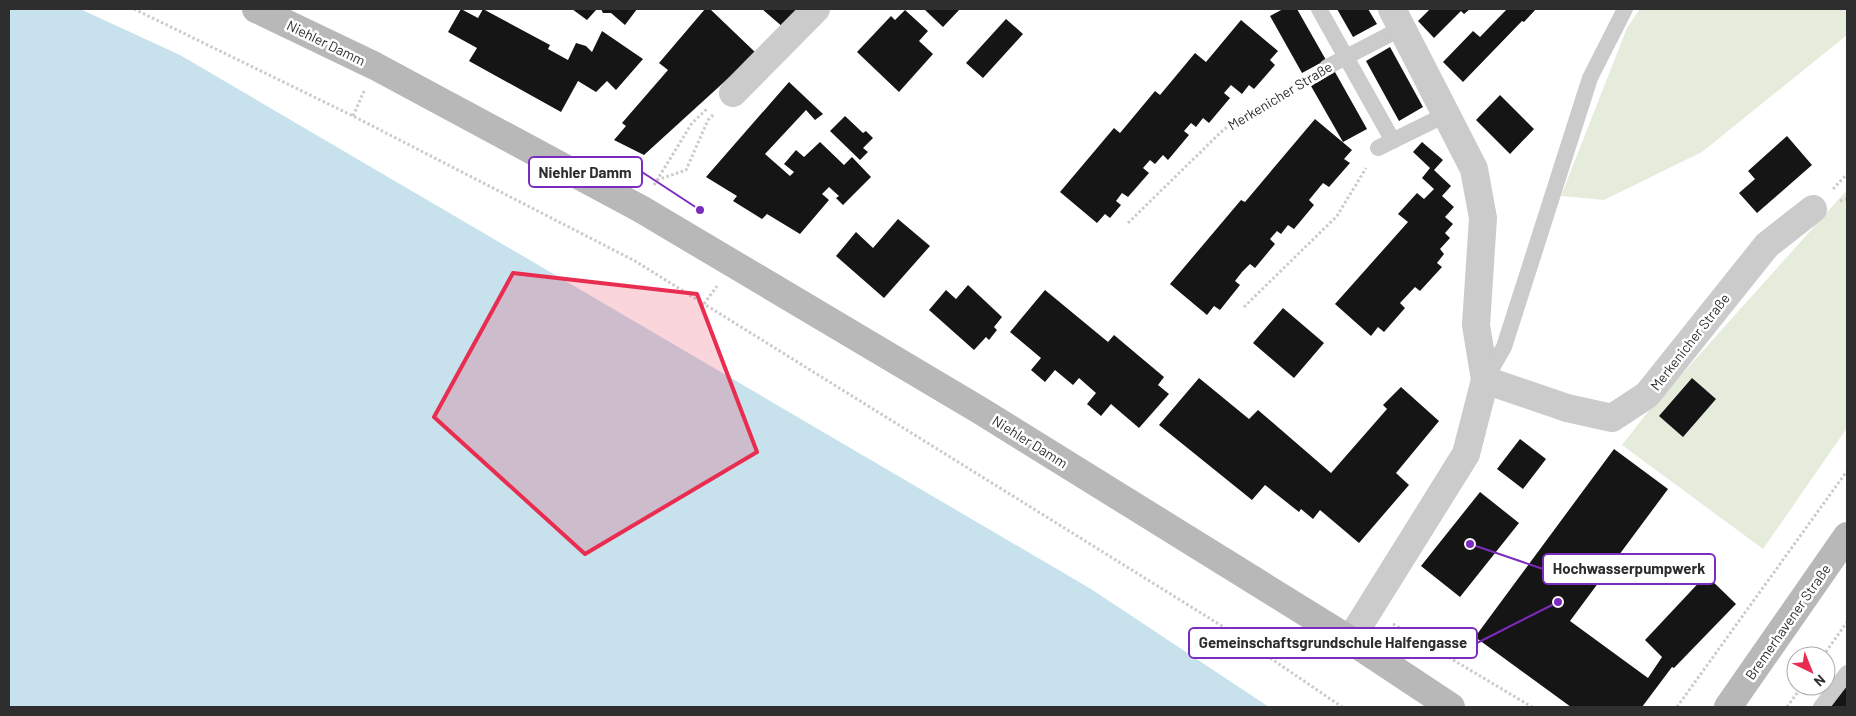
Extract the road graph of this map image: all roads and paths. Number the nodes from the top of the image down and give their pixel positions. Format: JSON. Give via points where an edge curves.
{"nodes":[{"id":1,"x":134,"y":9,"type":"edge"},
{"id":2,"x":256,"y":9,"type":"edge"},
{"id":3,"x":816,"y":9,"type":"edge"},
{"id":4,"x":1319,"y":9,"type":"edge"},
{"id":5,"x":1625,"y":9,"type":"edge"},
{"id":6,"x":1398,"y":18,"type":"edge"},
{"id":7,"x":1347,"y":57,"type":"junction"},
{"id":8,"x":1327,"y":67,"type":"joint"},
{"id":9,"x":723,"y":98,"type":"junction"},
{"id":10,"x":1447,"y":114,"type":"junction"},
{"id":11,"x":1393,"y":141,"type":"junction"},
{"id":12,"x":1378,"y":148,"type":"joint"},
{"id":13,"x":669,"y":160,"type":"dead end"},
{"id":14,"x":657,"y":180,"type":"dead end"},
{"id":15,"x":1813,"y":209,"type":"dead end"},
{"id":16,"x":1128,"y":223,"type":"dead end"},
{"id":17,"x":1244,"y":307,"type":"dead end"},
{"id":18,"x":1485,"y":380,"type":"junction"},
{"id":19,"x":1847,"y":470,"type":"edge"},
{"id":20,"x":1847,"y":536,"type":"edge"},
{"id":21,"x":1369,"y":609,"type":"junction"},
{"id":22,"x":1847,"y":622,"type":"edge"},
{"id":23,"x":1350,"y":640,"type":"junction"},
{"id":24,"x":1830,"y":646,"type":"edge"},
{"id":25,"x":1847,"y":673,"type":"edge"},
{"id":26,"x":1795,"y":696,"type":"edge"},
{"id":27,"x":1342,"y":707,"type":"edge"},
{"id":28,"x":1451,"y":707,"type":"edge"},
{"id":29,"x":1532,"y":707,"type":"edge"},
{"id":30,"x":1677,"y":707,"type":"edge"},
{"id":31,"x":1728,"y":707,"type":"edge"},
{"id":32,"x":1787,"y":707,"type":"edge"},
{"id":33,"x":1821,"y":707,"type":"edge"}],
"edges":[{"from":1,"to":27,"type":"path","via":[[635,261],[1238,636]]},
{"from":2,"to":23,"type":"street","name":"Niehler Damm","via":[[375,66],[641,209],[981,411]]},
{"from":3,"to":9,"type":"street"},
{"from":4,"to":7,"type":"lane"},
{"from":5,"to":18,"type":"lane","via":[[1590,78],[1504,348]]},
{"from":6,"to":7,"type":"lane","name":"Merkenicher Straße"},
{"from":6,"to":10,"type":"street","name":"Merkenicher Straße"},
{"from":7,"to":8,"type":"lane","name":"Merkenicher Straße"},
{"from":7,"to":11,"type":"lane"},
{"from":8,"to":16,"type":"path","name":"Merkenicher Straße","via":[[1241,116]]},
{"from":9,"to":13,"type":"path","via":[[692,123]]},
{"from":9,"to":14,"type":"path","via":[[708,120],[686,170]]},
{"from":10,"to":11,"type":"lane"},
{"from":10,"to":18,"type":"street","name":"Merkenicher Straße","via":[[1474,169],[1483,218],[1476,325]]},
{"from":11,"to":12,"type":"lane"},
{"from":12,"to":17,"type":"path","via":[[1337,216]]},
{"from":15,"to":18,"type":"street","name":"Merkenicher Straße","via":[[1767,245],[1647,395],[1612,418],[1567,408]]},
{"from":18,"to":21,"type":"street","name":"Merkenicher Straße","via":[[1466,454]]},
{"from":19,"to":30,"type":"path"},
{"from":20,"to":31,"type":"street","name":"Bremerhavener Straße"},
{"from":21,"to":23,"type":"street","name":"Merkenicher Straße"},
{"from":21,"to":29,"type":"path"},
{"from":22,"to":24,"type":"path"},
{"from":23,"to":28,"type":"street","name":"Niehler Damm"},
{"from":25,"to":33,"type":"lane"},
{"from":26,"to":32,"type":"path"}]}
